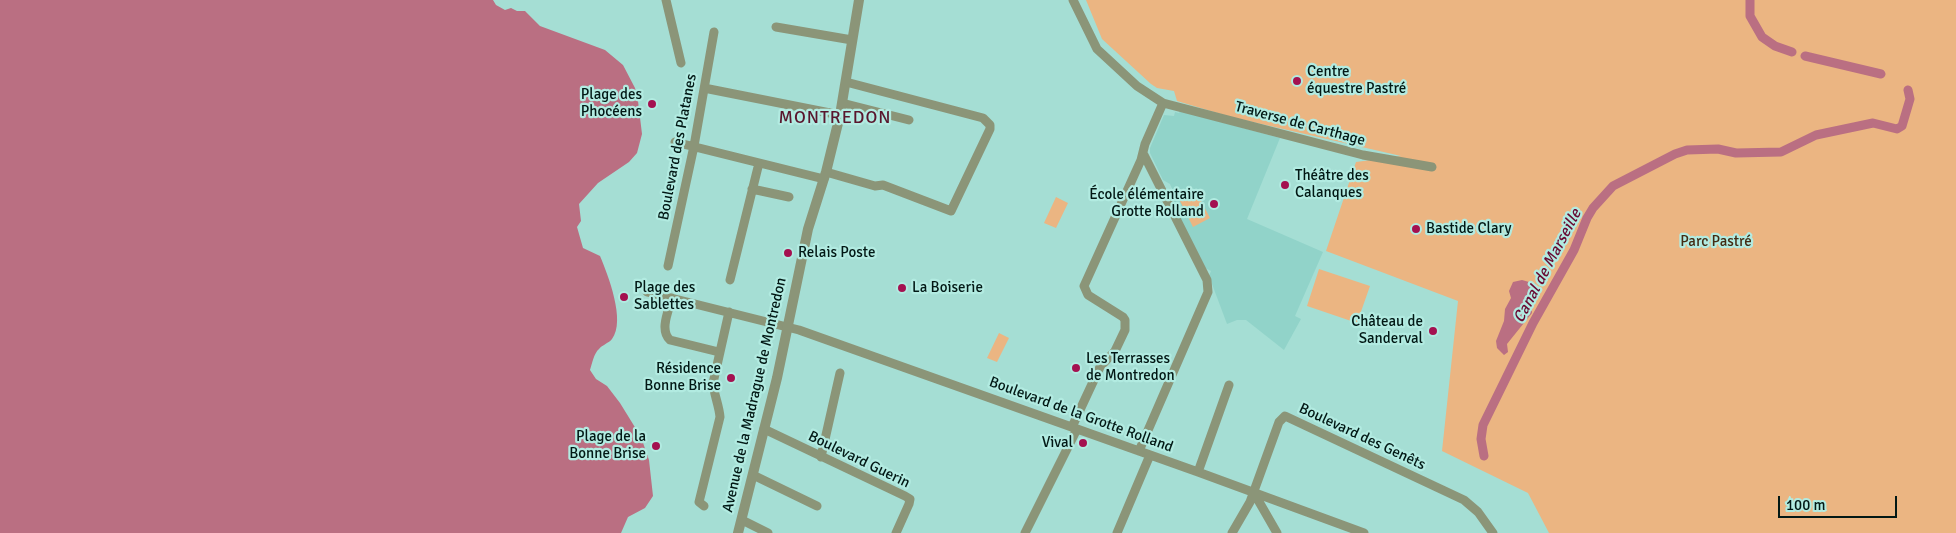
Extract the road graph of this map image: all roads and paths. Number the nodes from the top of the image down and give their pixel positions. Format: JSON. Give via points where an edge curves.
{"nodes":[{"id":1,"x":666,"y":0,"type":"edge"},
{"id":2,"x":859,"y":0,"type":"edge"},
{"id":3,"x":1073,"y":0,"type":"edge"},
{"id":4,"x":776,"y":27,"type":"dead end"},
{"id":5,"x":714,"y":32,"type":"dead end"},
{"id":6,"x":852,"y":40,"type":"junction"},
{"id":7,"x":681,"y":63,"type":"dead end"},
{"id":8,"x":846,"y":82,"type":"junction"},
{"id":9,"x":709,"y":89,"type":"dead end"},
{"id":10,"x":842,"y":103,"type":"junction"},
{"id":11,"x":1163,"y":103,"type":"junction"},
{"id":12,"x":840,"y":115,"type":"junction"},
{"id":13,"x":909,"y":120,"type":"dead end"},
{"id":14,"x":675,"y":142,"type":"dead end"},
{"id":15,"x":694,"y":146,"type":"junction"},
{"id":16,"x":1144,"y":155,"type":"junction"},
{"id":17,"x":759,"y":162,"type":"junction"},
{"id":18,"x":1432,"y":167,"type":"dead end"},
{"id":19,"x":825,"y":175,"type":"junction"},
{"id":20,"x":752,"y":188,"type":"junction"},
{"id":21,"x":789,"y":197,"type":"dead end"},
{"id":22,"x":668,"y":266,"type":"dead end"},
{"id":23,"x":730,"y":280,"type":"dead end"},
{"id":24,"x":647,"y":292,"type":"dead end"},
{"id":25,"x":672,"y":298,"type":"junction"},
{"id":26,"x":729,"y":312,"type":"junction"},
{"id":27,"x":788,"y":326,"type":"junction"},
{"id":28,"x":720,"y":352,"type":"junction"},
{"id":29,"x":840,"y":373,"type":"dead end"},
{"id":30,"x":1229,"y":385,"type":"dead end"},
{"id":31,"x":1074,"y":428,"type":"junction"},
{"id":32,"x":764,"y":429,"type":"junction"},
{"id":33,"x":1139,"y":451,"type":"junction"},
{"id":34,"x":1150,"y":455,"type":"junction"},
{"id":35,"x":821,"y":457,"type":"junction"},
{"id":36,"x":1198,"y":472,"type":"junction"},
{"id":37,"x":753,"y":475,"type":"junction"},
{"id":38,"x":1254,"y":493,"type":"junction"},
{"id":39,"x":704,"y":506,"type":"dead end"},
{"id":40,"x":816,"y":506,"type":"dead end"},
{"id":41,"x":742,"y":520,"type":"junction"},
{"id":42,"x":738,"y":533,"type":"edge"},
{"id":43,"x":768,"y":533,"type":"edge"},
{"id":44,"x":896,"y":533,"type":"edge"},
{"id":45,"x":1025,"y":533,"type":"edge"},
{"id":46,"x":1117,"y":533,"type":"edge"},
{"id":47,"x":1232,"y":533,"type":"edge"},
{"id":48,"x":1277,"y":533,"type":"edge"},
{"id":49,"x":1364,"y":533,"type":"edge"},
{"id":50,"x":1493,"y":533,"type":"edge"}],
"edges":[{"from":1,"to":7,"type":"street"},
{"from":2,"to":6,"type":"street","name":"Avenue de la Madrague de Montredon"},
{"from":3,"to":11,"type":"street","name":"Traverse de Carthage","via":[[1097,49],[1136,86]]},
{"from":4,"to":6,"type":"street"},
{"from":5,"to":15,"type":"street","name":"Boulevard des Platanes"},
{"from":6,"to":8,"type":"street","name":"Avenue de la Madrague de Montredon"},
{"from":8,"to":10,"type":"street","name":"Avenue de la Madrague de Montredon"},
{"from":8,"to":19,"type":"street","via":[[983,118],[990,129],[952,210],[883,185],[874,186]]},
{"from":9,"to":12,"type":"street"},
{"from":10,"to":12,"type":"street","name":"Avenue de la Madrague de Montredon"},
{"from":10,"to":13,"type":"street"},
{"from":11,"to":16,"type":"street","via":[[1145,144]]},
{"from":11,"to":18,"type":"street","name":"Traverse de Carthage","via":[[1363,155]]},
{"from":12,"to":19,"type":"street","name":"Avenue de la Madrague de Montredon"},
{"from":14,"to":15,"type":"street"},
{"from":15,"to":17,"type":"street"},
{"from":15,"to":22,"type":"street","name":"Boulevard des Platanes"},
{"from":16,"to":31,"type":"street","via":[[1084,286],[1088,295],[1123,317],[1126,330],[1115,351],[1100,367]]},
{"from":16,"to":33,"type":"street","via":[[1207,280],[1208,292]]},
{"from":17,"to":19,"type":"street"},
{"from":17,"to":20,"type":"street"},
{"from":19,"to":27,"type":"street","name":"Avenue de la Madrague de Montredon","via":[[808,229]]},
{"from":20,"to":21,"type":"street"},
{"from":20,"to":23,"type":"street"},
{"from":24,"to":25,"type":"street","name":"Boulevard de la Grotte Rolland"},
{"from":25,"to":26,"type":"street","name":"Boulevard de la Grotte Rolland"},
{"from":25,"to":28,"type":"street","via":[[664,330],[666,337]]},
{"from":26,"to":27,"type":"street","name":"Boulevard de la Grotte Rolland"},
{"from":26,"to":28,"type":"street"},
{"from":27,"to":31,"type":"street","name":"Boulevard de la Grotte Rolland"},
{"from":27,"to":32,"type":"street","name":"Avenue de la Madrague de Montredon"},
{"from":28,"to":39,"type":"street","via":[[713,383],[720,417],[699,502]]},
{"from":29,"to":35,"type":"street"},
{"from":30,"to":36,"type":"street"},
{"from":31,"to":33,"type":"street","name":"Boulevard de la Grotte Rolland"},
{"from":31,"to":45,"type":"street"},
{"from":32,"to":35,"type":"street","name":"Boulevard Guerin"},
{"from":32,"to":37,"type":"street","name":"Avenue de la Madrague de Montredon"},
{"from":33,"to":34,"type":"street","name":"Boulevard de la Grotte Rolland"},
{"from":34,"to":36,"type":"street","name":"Boulevard de la Grotte Rolland"},
{"from":34,"to":46,"type":"street"},
{"from":35,"to":44,"type":"street","name":"Boulevard Guerin","via":[[910,499]]},
{"from":36,"to":38,"type":"street","name":"Boulevard de la Grotte Rolland"},
{"from":37,"to":40,"type":"street"},
{"from":37,"to":41,"type":"street","name":"Avenue de la Madrague de Montredon"},
{"from":38,"to":47,"type":"street"},
{"from":38,"to":48,"type":"street"},
{"from":38,"to":49,"type":"street","name":"Boulevard de la Grotte Rolland"},
{"from":38,"to":50,"type":"street","name":"Boulevard des Genêts","via":[[1284,416],[1464,500],[1478,512]]},
{"from":41,"to":42,"type":"street","name":"Avenue de la Madrague de Montredon"},
{"from":41,"to":43,"type":"street"}]}
